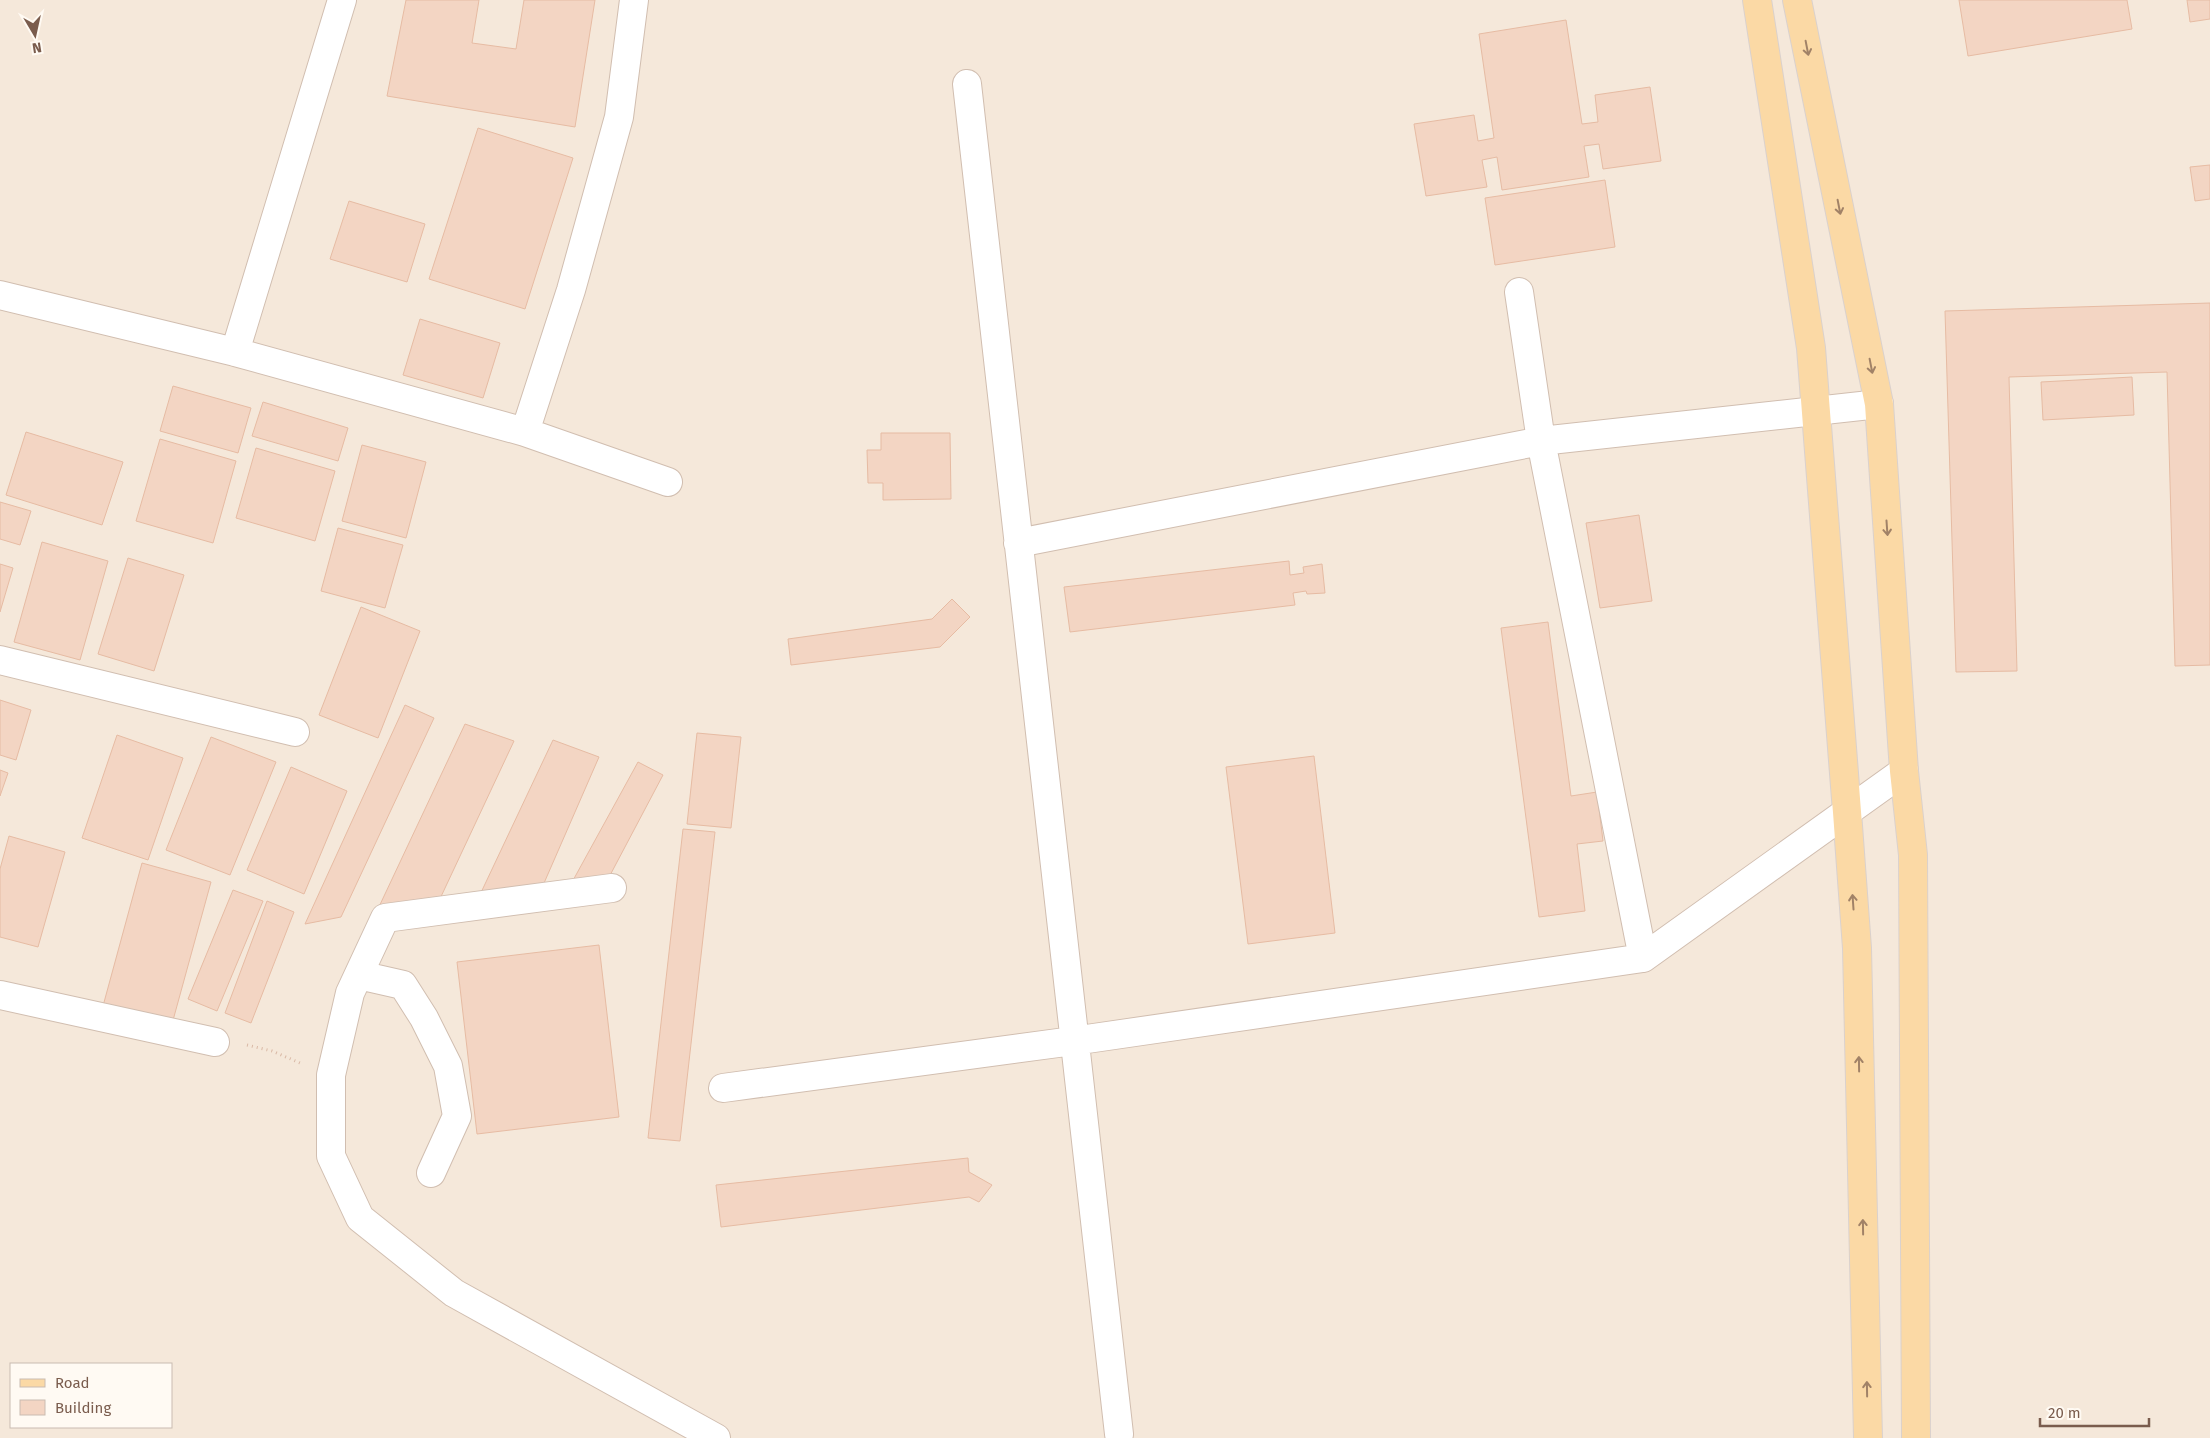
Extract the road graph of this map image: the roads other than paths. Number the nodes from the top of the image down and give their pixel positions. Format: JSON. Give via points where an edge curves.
{"nodes":[{"id":1,"x":342,"y":0,"type":"edge"},
{"id":2,"x":634,"y":0,"type":"edge"},
{"id":3,"x":1757,"y":0,"type":"edge"},
{"id":4,"x":1798,"y":0,"type":"edge"},
{"id":5,"x":967,"y":84,"type":"dead end"},
{"id":6,"x":1520,"y":292,"type":"dead end"},
{"id":7,"x":0,"y":295,"type":"edge"},
{"id":8,"x":235,"y":352,"type":"junction"},
{"id":9,"x":1879,"y":404,"type":"junction"},
{"id":10,"x":1815,"y":411,"type":"junction"},
{"id":11,"x":525,"y":432,"type":"junction"},
{"id":12,"x":1541,"y":441,"type":"junction"},
{"id":13,"x":668,"y":482,"type":"dead end"},
{"id":14,"x":1018,"y":543,"type":"junction"},
{"id":15,"x":0,"y":660,"type":"edge"},
{"id":16,"x":295,"y":732,"type":"dead end"},
{"id":17,"x":1904,"y":771,"type":"junction"},
{"id":18,"x":1847,"y":812,"type":"junction"},
{"id":19,"x":612,"y":888,"type":"dead end"},
{"id":20,"x":1643,"y":958,"type":"junction"},
{"id":21,"x":359,"y":975,"type":"junction"},
{"id":22,"x":0,"y":995,"type":"edge"},
{"id":23,"x":1073,"y":1041,"type":"junction"},
{"id":24,"x":215,"y":1042,"type":"road end"},
{"id":25,"x":723,"y":1088,"type":"dead end"},
{"id":26,"x":431,"y":1173,"type":"dead end"},
{"id":27,"x":1118,"y":1434,"type":"dead end"},
{"id":28,"x":716,"y":1438,"type":"edge"},
{"id":29,"x":1868,"y":1438,"type":"edge"},
{"id":30,"x":1916,"y":1438,"type":"edge"}],
"edges":[{"from":1,"to":8,"type":"street"},
{"from":2,"to":11,"type":"street","via":[[619,117],[571,290]]},
{"from":3,"to":10,"type":"main road","via":[[1811,348]]},
{"from":4,"to":9,"type":"main road","one_way":true},
{"from":5,"to":14,"type":"street"},
{"from":6,"to":12,"type":"street"},
{"from":7,"to":8,"type":"street"},
{"from":8,"to":11,"type":"street"},
{"from":9,"to":10,"type":"street"},
{"from":9,"to":17,"type":"main road","one_way":true},
{"from":10,"to":12,"type":"street"},
{"from":10,"to":18,"type":"main road"},
{"from":11,"to":13,"type":"street"},
{"from":12,"to":14,"type":"street"},
{"from":12,"to":20,"type":"street"},
{"from":14,"to":23,"type":"street"},
{"from":15,"to":16,"type":"street"},
{"from":17,"to":18,"type":"street"},
{"from":17,"to":30,"type":"main road","via":[[1913,855]]},
{"from":18,"to":20,"type":"street"},
{"from":29,"to":18,"type":"main road","one_way":true,"via":[[1857,948]]},
{"from":19,"to":21,"type":"street","via":[[385,918]]},
{"from":20,"to":23,"type":"street"},
{"from":21,"to":26,"type":"street","via":[[403,985],[448,1066],[457,1116]]},
{"from":21,"to":28,"type":"street","via":[[350,993],[331,1075],[332,1156],[360,1218],[454,1293]]},
{"from":22,"to":24,"type":"street"},
{"from":23,"to":25,"type":"street"},
{"from":23,"to":27,"type":"street"}]}
